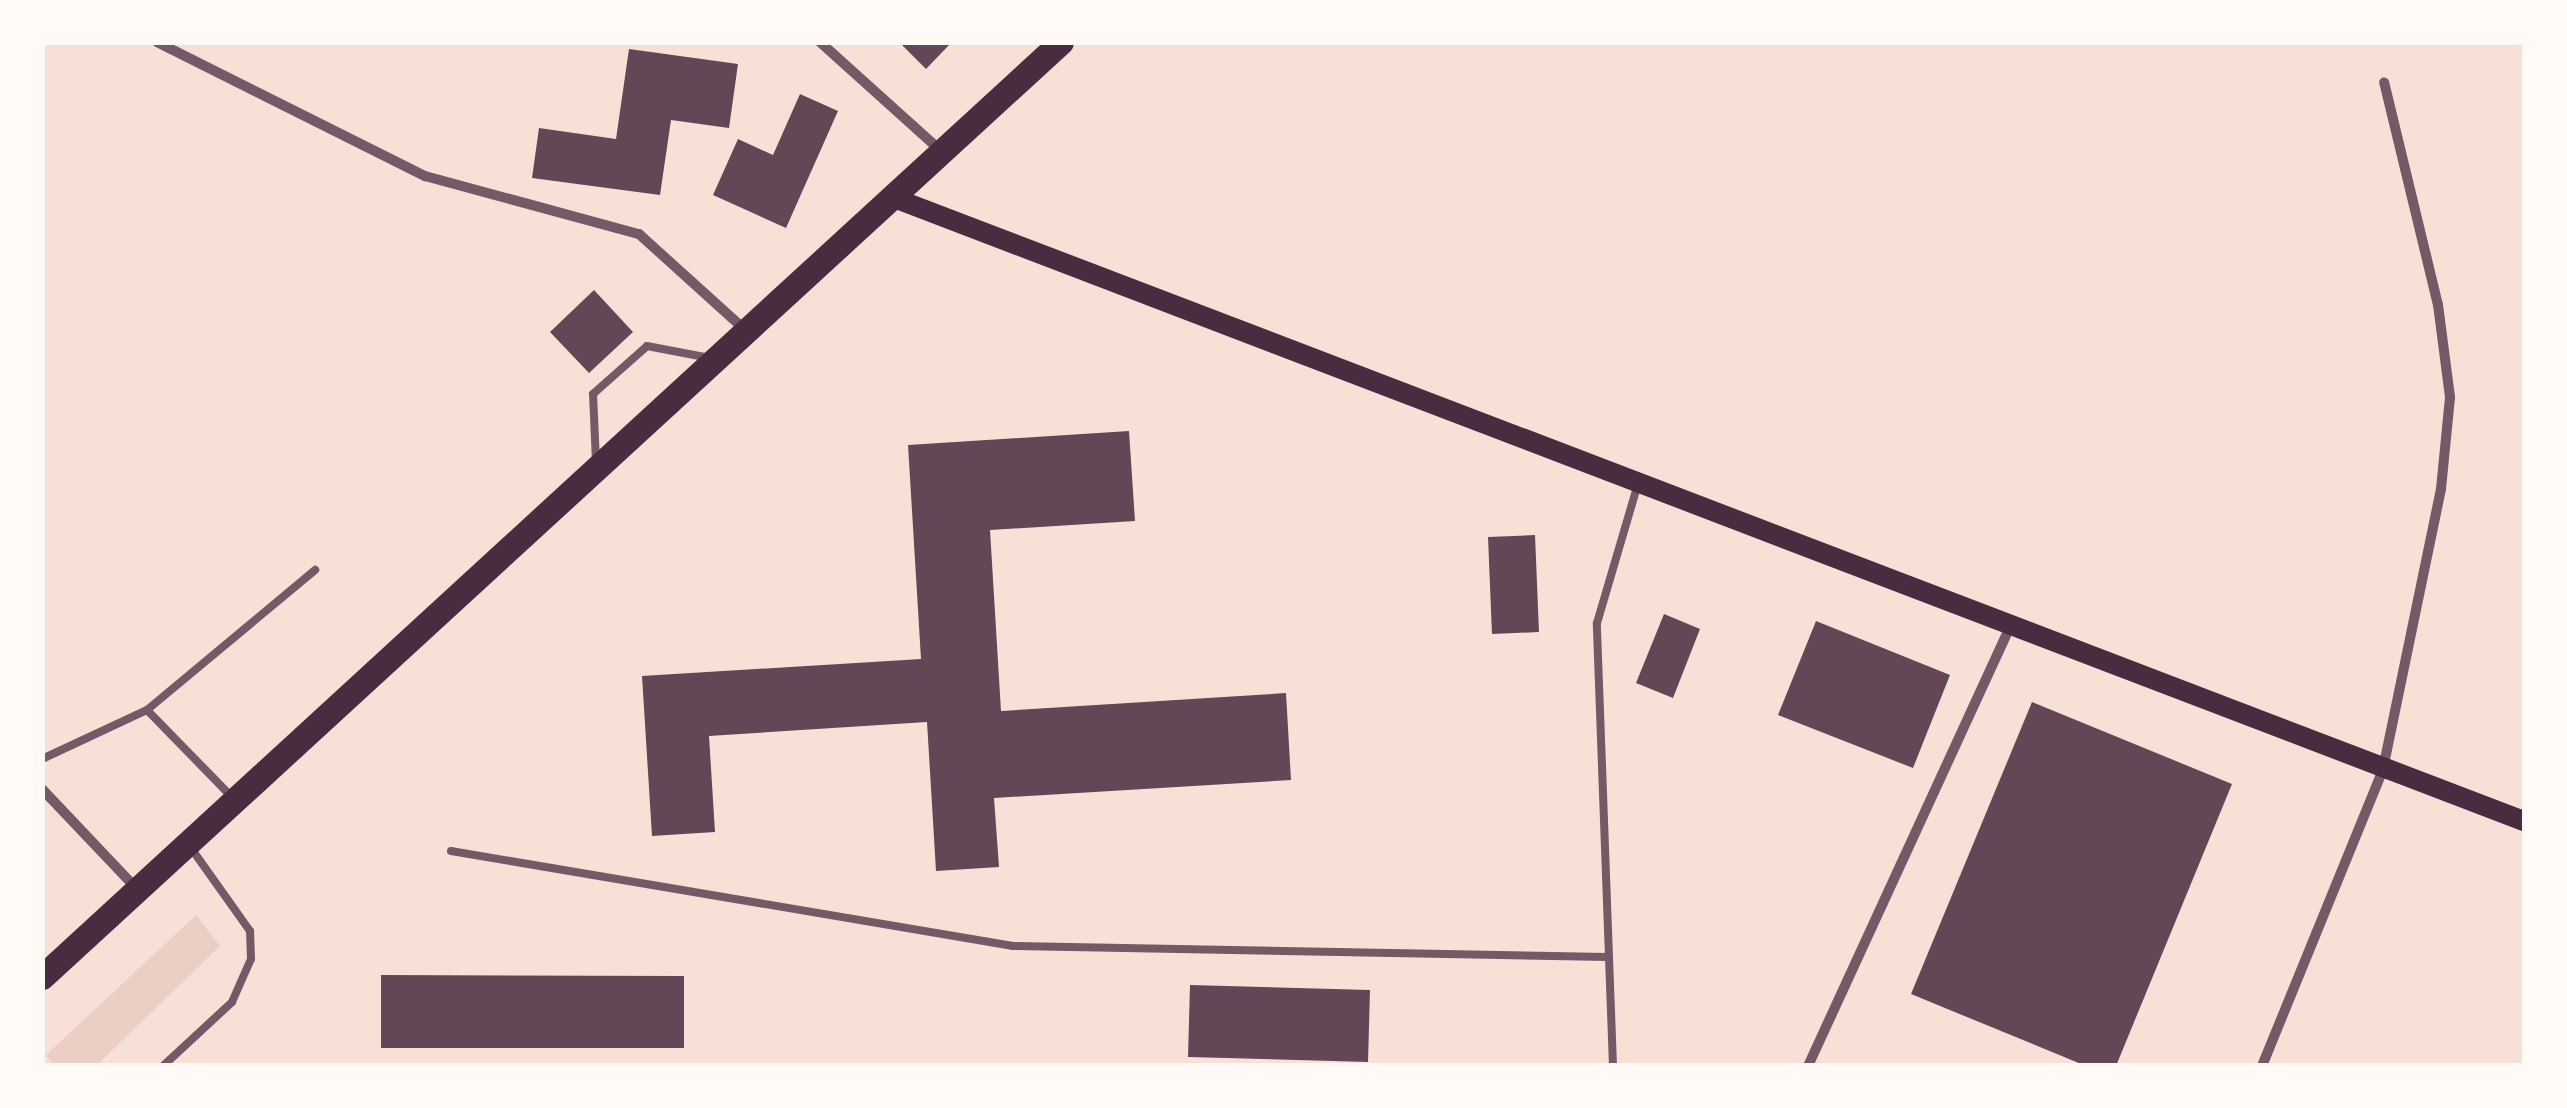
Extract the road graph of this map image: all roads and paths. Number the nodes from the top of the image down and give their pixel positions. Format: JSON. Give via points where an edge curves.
{"nodes":[{"id":1,"x":156,"y":42,"type":"edge"},
{"id":2,"x":820,"y":42,"type":"edge"},
{"id":3,"x":1061,"y":42,"type":"edge"},
{"id":4,"x":2384,"y":82,"type":"dead end"},
{"id":5,"x":943,"y":153,"type":"junction"},
{"id":6,"x":894,"y":198,"type":"junction"},
{"id":7,"x":745,"y":330,"type":"junction"},
{"id":8,"x":714,"y":359,"type":"junction"},
{"id":9,"x":596,"y":468,"type":"junction"},
{"id":10,"x":1638,"y":484,"type":"junction"},
{"id":11,"x":315,"y":570,"type":"dead end"},
{"id":12,"x":2010,"y":628,"type":"junction"},
{"id":13,"x":146,"y":710,"type":"junction"},
{"id":14,"x":42,"y":759,"type":"edge"},
{"id":15,"x":2383,"y":769,"type":"junction"},
{"id":16,"x":42,"y":788,"type":"edge"},
{"id":17,"x":237,"y":802,"type":"junction"},
{"id":18,"x":2524,"y":821,"type":"edge"},
{"id":19,"x":190,"y":846,"type":"junction"},
{"id":20,"x":451,"y":851,"type":"dead end"},
{"id":21,"x":140,"y":892,"type":"junction"},
{"id":22,"x":1608,"y":957,"type":"junction"},
{"id":23,"x":42,"y":977,"type":"edge"},
{"id":24,"x":163,"y":1066,"type":"edge"},
{"id":25,"x":1613,"y":1066,"type":"edge"},
{"id":26,"x":1808,"y":1066,"type":"edge"},
{"id":27,"x":2262,"y":1066,"type":"edge"}],
"edges":[{"from":1,"to":7,"type":"street","via":[[425,176],[639,234]]},
{"from":2,"to":5,"type":"street"},
{"from":3,"to":5,"type":"main road"},
{"from":4,"to":15,"type":"street","via":[[2438,304],[2450,397],[2441,489]]},
{"from":5,"to":6,"type":"main road"},
{"from":6,"to":7,"type":"main road"},
{"from":6,"to":10,"type":"main road"},
{"from":7,"to":8,"type":"main road"},
{"from":8,"to":9,"type":"main road"},
{"from":8,"to":9,"type":"lane","via":[[647,346],[593,394]]},
{"from":9,"to":17,"type":"main road"},
{"from":10,"to":12,"type":"main road"},
{"from":10,"to":22,"type":"lane","via":[[1597,622]]},
{"from":11,"to":13,"type":"lane"},
{"from":12,"to":15,"type":"main road"},
{"from":12,"to":26,"type":"street"},
{"from":13,"to":14,"type":"lane"},
{"from":13,"to":17,"type":"lane"},
{"from":15,"to":18,"type":"main road"},
{"from":15,"to":27,"type":"street"},
{"from":16,"to":21,"type":"street"},
{"from":17,"to":19,"type":"main road"},
{"from":19,"to":21,"type":"main road"},
{"from":19,"to":24,"type":"lane","via":[[250,931],[251,959],[232,1002]]},
{"from":20,"to":22,"type":"lane","via":[[1013,946]]},
{"from":21,"to":23,"type":"main road"},
{"from":22,"to":25,"type":"lane"}]}
